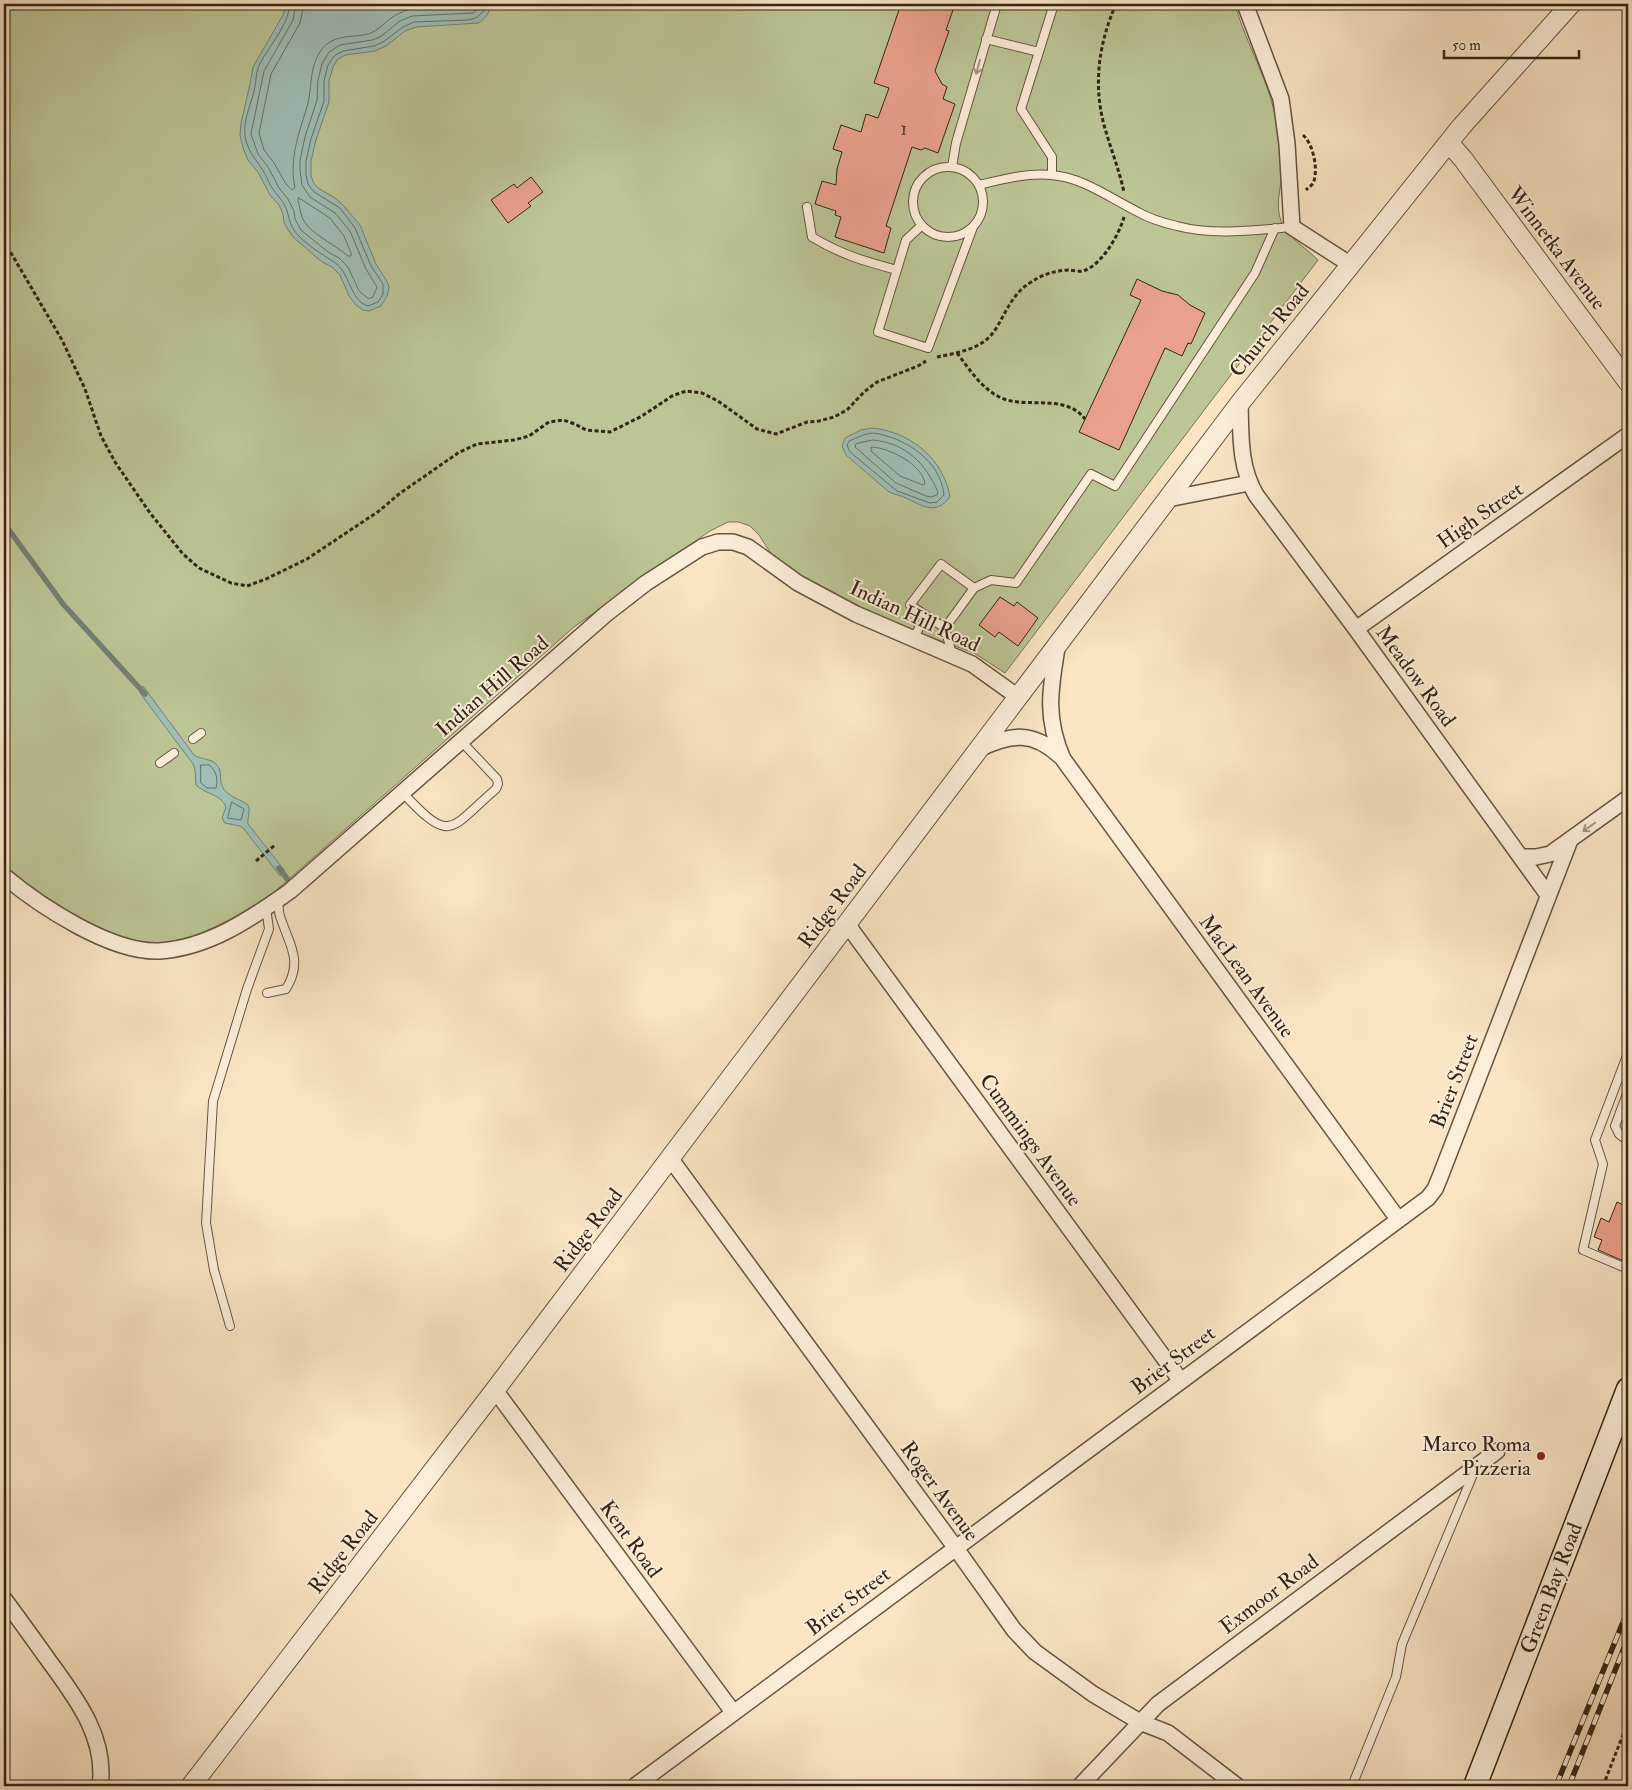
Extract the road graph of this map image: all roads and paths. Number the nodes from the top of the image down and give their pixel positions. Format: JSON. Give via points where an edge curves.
{"nodes":[{"id":1,"x":997,"y":4,"type":"edge"},
{"id":2,"x":1054,"y":4,"type":"edge"},
{"id":3,"x":1116,"y":4,"type":"edge"},
{"id":4,"x":1245,"y":4,"type":"edge"},
{"id":5,"x":1571,"y":4,"type":"edge"},
{"id":6,"x":986,"y":39,"type":"junction"},
{"id":7,"x":1039,"y":52,"type":"junction"},
{"id":8,"x":1449,"y":143,"type":"junction"},
{"id":9,"x":952,"y":167,"type":"junction"},
{"id":10,"x":1052,"y":175,"type":"junction"},
{"id":11,"x":979,"y":185,"type":"junction"},
{"id":12,"x":1127,"y":206,"type":"junction"},
{"id":13,"x":807,"y":207,"type":"dead end"},
{"id":14,"x":922,"y":226,"type":"junction"},
{"id":15,"x":973,"y":227,"type":"junction"},
{"id":16,"x":1292,"y":227,"type":"junction"},
{"id":17,"x":1275,"y":228,"type":"junction"},
{"id":18,"x":4,"y":241,"type":"edge"},
{"id":19,"x":1351,"y":265,"type":"junction"},
{"id":20,"x":897,"y":270,"type":"junction"},
{"id":21,"x":957,"y":353,"type":"junction"},
{"id":22,"x":1628,"y":382,"type":"edge"},
{"id":23,"x":1240,"y":403,"type":"junction"},
{"id":24,"x":1085,"y":419,"type":"dead end"},
{"id":25,"x":1628,"y":435,"type":"edge"},
{"id":26,"x":1249,"y":483,"type":"junction"},
{"id":27,"x":1168,"y":499,"type":"junction"},
{"id":28,"x":974,"y":588,"type":"junction"},
{"id":29,"x":926,"y":617,"type":"junction"},
{"id":30,"x":945,"y":628,"type":"junction"},
{"id":31,"x":1356,"y":629,"type":"junction"},
{"id":32,"x":913,"y":638,"type":"junction"},
{"id":33,"x":1056,"y":648,"type":"junction"},
{"id":34,"x":952,"y":654,"type":"junction"},
{"id":35,"x":1018,"y":698,"type":"junction"},
{"id":36,"x":201,"y":732,"type":"dead end"},
{"id":37,"x":193,"y":739,"type":"dead end"},
{"id":38,"x":461,"y":741,"type":"junction"},
{"id":39,"x":980,"y":748,"type":"junction"},
{"id":40,"x":174,"y":753,"type":"dead end"},
{"id":41,"x":1062,"y":759,"type":"junction"},
{"id":42,"x":160,"y":763,"type":"dead end"},
{"id":43,"x":402,"y":792,"type":"junction"},
{"id":44,"x":1628,"y":798,"type":"edge"},
{"id":45,"x":1570,"y":840,"type":"junction"},
{"id":46,"x":275,"y":845,"type":"dead end"},
{"id":47,"x":1521,"y":857,"type":"junction"},
{"id":48,"x":256,"y":861,"type":"dead end"},
{"id":49,"x":4,"y":876,"type":"edge"},
{"id":50,"x":1548,"y":895,"type":"junction"},
{"id":51,"x":272,"y":904,"type":"junction"},
{"id":52,"x":847,"y":924,"type":"junction"},
{"id":53,"x":267,"y":993,"type":"dead end"},
{"id":54,"x":1628,"y":1053,"type":"edge"},
{"id":55,"x":1628,"y":1091,"type":"edge"},
{"id":56,"x":1628,"y":1141,"type":"edge"},
{"id":57,"x":670,"y":1158,"type":"junction"},
{"id":58,"x":1398,"y":1219,"type":"junction"},
{"id":59,"x":1628,"y":1269,"type":"edge"},
{"id":60,"x":230,"y":1326,"type":"dead end"},
{"id":61,"x":1181,"y":1381,"type":"junction"},
{"id":62,"x":1628,"y":1389,"type":"edge"},
{"id":63,"x":495,"y":1390,"type":"junction"},
{"id":64,"x":1497,"y":1450,"type":"dead end"},
{"id":65,"x":1477,"y":1466,"type":"junction"},
{"id":66,"x":955,"y":1547,"type":"junction"},
{"id":67,"x":4,"y":1598,"type":"edge"},
{"id":68,"x":733,"y":1712,"type":"junction"},
{"id":69,"x":1140,"y":1722,"type":"junction"},
{"id":70,"x":1628,"y":1722,"type":"edge"},
{"id":71,"x":100,"y":1786,"type":"edge"},
{"id":72,"x":191,"y":1786,"type":"edge"},
{"id":73,"x":634,"y":1786,"type":"edge"},
{"id":74,"x":1080,"y":1786,"type":"edge"},
{"id":75,"x":1236,"y":1786,"type":"edge"},
{"id":76,"x":1352,"y":1786,"type":"edge"},
{"id":77,"x":1475,"y":1786,"type":"edge"},
{"id":78,"x":1603,"y":1786,"type":"edge"}],
"edges":[{"from":1,"to":6,"type":"lane"},
{"from":2,"to":7,"type":"lane"},
{"from":3,"to":12,"type":"path","via":[[1100,52],[1099,97]]},
{"from":4,"to":16,"type":"street","via":[[1281,100]]},
{"from":5,"to":8,"type":"street","name":"Church Road"},
{"from":6,"to":7,"type":"lane"},
{"from":6,"to":9,"type":"lane","one_way":true},
{"from":7,"to":10,"type":"lane","via":[[1021,109],[1052,157]]},
{"from":8,"to":19,"type":"street","name":"Church Road"},
{"from":8,"to":22,"type":"street","name":"Winnetka Avenue"},
{"from":9,"to":11,"type":"lane","via":[[972,176]]},
{"from":9,"to":14,"type":"lane","via":[[933,169],[925,174],[914,190],[913,209]]},
{"from":10,"to":11,"type":"lane","via":[[1030,174]]},
{"from":10,"to":12,"type":"lane","via":[[1073,179]]},
{"from":11,"to":15,"type":"lane","via":[[983,207]]},
{"from":12,"to":17,"type":"lane","via":[[1159,221],[1188,228],[1232,231]]},
{"from":12,"to":21,"type":"path","via":[[1122,226],[1105,255],[1082,271],[1045,274],[1028,284],[1009,304],[986,340]]},
{"from":13,"to":20,"type":"lane","via":[[812,237],[858,260]]},
{"from":14,"to":15,"type":"lane","via":[[930,233],[947,237],[964,234]]},
{"from":14,"to":20,"type":"lane","via":[[906,240]]},
{"from":15,"to":20,"type":"lane","via":[[928,348],[878,332]]},
{"from":16,"to":17,"type":"lane"},
{"from":16,"to":19,"type":"street"},
{"from":17,"to":28,"type":"lane","via":[[1255,273],[1116,486],[1091,474],[1016,583],[991,580]]},
{"from":18,"to":21,"type":"path","via":[[66,348],[100,436],[150,513],[199,568],[231,583],[247,586],[307,559],[379,512],[458,453],[478,444],[529,436],[549,422],[563,420],[586,430],[610,432],[686,391],[710,397],[757,429],[776,434],[807,422],[834,417],[877,382],[931,358]]},
{"from":19,"to":23,"type":"street","name":"Church Road"},
{"from":21,"to":24,"type":"path","via":[[990,391],[1019,402],[1064,405]]},
{"from":23,"to":26,"type":"street","name":"Meadow Road","via":[[1242,453]]},
{"from":23,"to":27,"type":"street","name":"Church Road"},
{"from":25,"to":31,"type":"street","name":"High Street"},
{"from":26,"to":27,"type":"street"},
{"from":26,"to":31,"type":"street","name":"Meadow Road"},
{"from":27,"to":33,"type":"street","name":"Church Road"},
{"from":28,"to":29,"type":"lane","via":[[941,564],[910,605]]},
{"from":28,"to":30,"type":"lane"},
{"from":29,"to":30,"type":"lane"},
{"from":29,"to":32,"type":"lane"},
{"from":30,"to":34,"type":"lane"},
{"from":31,"to":47,"type":"street","name":"Meadow Road"},
{"from":32,"to":34,"type":"street","name":"Indian Hill Road"},
{"from":32,"to":38,"type":"street","name":"Indian Hill Road","via":[[856,614],[798,583],[748,547],[718,542],[686,557],[612,609]]},
{"from":33,"to":35,"type":"street","name":"Church Road"},
{"from":33,"to":41,"type":"street","name":"MacLean Avenue","via":[[1050,720]]},
{"from":34,"to":35,"type":"street","name":"Indian Hill Road","via":[[972,664]]},
{"from":35,"to":39,"type":"street","name":"Ridge Road"},
{"from":36,"to":37,"type":"lane"},
{"from":38,"to":43,"type":"street","name":"Indian Hill Road"},
{"from":38,"to":43,"type":"lane","via":[[497,779],[498,784],[464,819],[445,828],[439,826]]},
{"from":39,"to":41,"type":"street","name":"MacLean Avenue","via":[[999,740],[1026,737],[1039,740]]},
{"from":39,"to":52,"type":"street","name":"Ridge Road"},
{"from":40,"to":42,"type":"lane"},
{"from":41,"to":58,"type":"street","name":"MacLean Avenue"},
{"from":43,"to":51,"type":"street","name":"Indian Hill Road"},
{"from":44,"to":45,"type":"street","one_way":true},
{"from":45,"to":47,"type":"street","via":[[1550,854]]},
{"from":45,"to":50,"type":"street","name":"Brier Street"},
{"from":46,"to":48,"type":"path"},
{"from":47,"to":50,"type":"street","name":"Meadow Road"},
{"from":49,"to":51,"type":"street","name":"Indian Hill Road","via":[[84,930],[135,948],[158,951],[203,941],[230,930]]},
{"from":50,"to":58,"type":"street","name":"Brier Street","via":[[1435,1189],[1428,1198]]},
{"from":51,"to":53,"type":"lane","via":[[293,947],[294,976],[286,989]]},
{"from":51,"to":60,"type":"lane","via":[[269,929],[213,1101],[206,1223],[214,1270]]},
{"from":52,"to":57,"type":"street","name":"Ridge Road"},
{"from":52,"to":61,"type":"street","name":"Cummings Avenue"},
{"from":54,"to":59,"type":"lane","via":[[1594,1140],[1603,1164],[1583,1250]]},
{"from":55,"to":56,"type":"lane","via":[[1615,1126]]},
{"from":57,"to":63,"type":"street","name":"Ridge Road"},
{"from":57,"to":66,"type":"street","name":"Roger Avenue"},
{"from":58,"to":61,"type":"street","name":"Brier Street"},
{"from":61,"to":66,"type":"street","name":"Brier Street"},
{"from":62,"to":77,"type":"main road","name":"Green Bay Road"},
{"from":63,"to":68,"type":"street","name":"Kent Road"},
{"from":63,"to":72,"type":"street","name":"Ridge Road"},
{"from":64,"to":65,"type":"street","name":"Exmoor Road"},
{"from":65,"to":69,"type":"street","name":"Exmoor Road","via":[[1158,1704]]},
{"from":65,"to":76,"type":"lane","via":[[1402,1644],[1396,1677]]},
{"from":66,"to":68,"type":"street","name":"Brier Street"},
{"from":66,"to":69,"type":"street","name":"Roger Avenue","via":[[1014,1630],[1035,1652],[1093,1694]]},
{"from":67,"to":71,"type":"street","via":[[77,1700],[92,1729],[100,1753]]},
{"from":68,"to":73,"type":"street","name":"Brier Street"},
{"from":69,"to":74,"type":"street","name":"Exmoor Road"},
{"from":69,"to":75,"type":"street","name":"Roger Avenue","via":[[1168,1734]]},
{"from":70,"to":78,"type":"path"}]}
